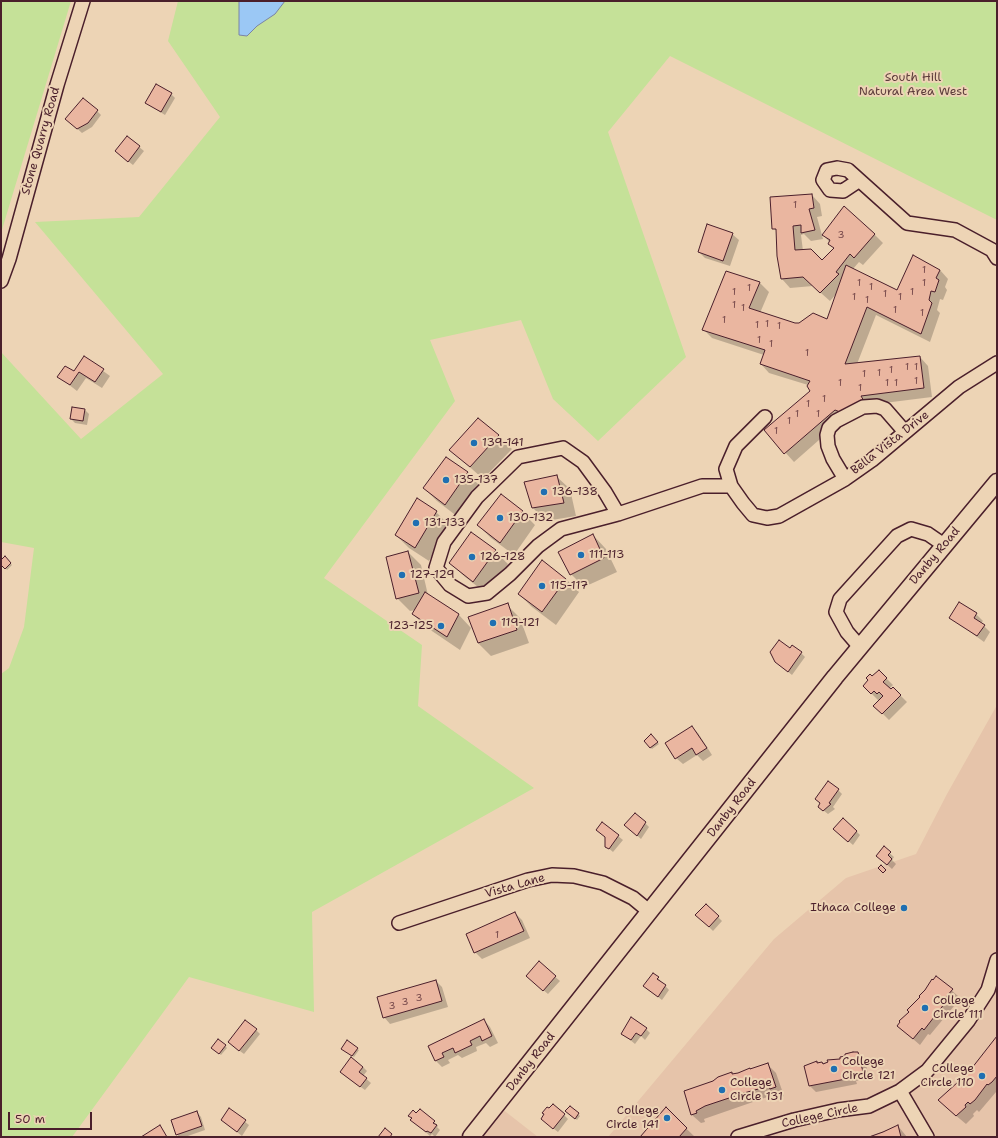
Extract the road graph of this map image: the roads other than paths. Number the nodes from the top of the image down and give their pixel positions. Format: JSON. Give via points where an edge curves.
{"nodes":[{"id":1,"x":83,"y":1,"type":"edge"},
{"id":2,"x":858,"y":181,"type":"dead end"},
{"id":3,"x":997,"y":258,"type":"edge"},
{"id":4,"x":1,"y":281,"type":"edge"},
{"id":5,"x":997,"y":363,"type":"edge"},
{"id":6,"x":765,"y":417,"type":"dead end"},
{"id":7,"x":905,"y":432,"type":"junction"},
{"id":8,"x":845,"y":479,"type":"junction"},
{"id":9,"x":997,"y":482,"type":"edge"},
{"id":10,"x":731,"y":486,"type":"junction"},
{"id":11,"x":618,"y":514,"type":"junction"},
{"id":12,"x":944,"y":545,"type":"junction"},
{"id":13,"x":860,"y":646,"type":"junction"},
{"id":14,"x":650,"y":912,"type":"junction"},
{"id":15,"x":399,"y":923,"type":"dead end"},
{"id":16,"x":997,"y":960,"type":"edge"},
{"id":17,"x":900,"y":1091,"type":"junction"},
{"id":18,"x":471,"y":1137,"type":"edge"},
{"id":19,"x":738,"y":1137,"type":"edge"},
{"id":20,"x":927,"y":1137,"type":"edge"}],
"edges":[{"from":1,"to":4,"type":"street","name":"Stone Quarry Road"},
{"from":2,"to":3,"type":"street","via":[[908,223],[955,230],[992,250]]},
{"from":5,"to":7,"type":"street","name":"Bella Vista Drive","via":[[959,387]]},
{"from":6,"to":10,"type":"street","via":[[736,446],[726,469]]},
{"from":7,"to":8,"type":"street","name":"Bella Vista Drive"},
{"from":7,"to":8,"type":"street","via":[[885,409],[877,406],[863,406],[836,420],[829,428],[827,441],[833,459]]},
{"from":8,"to":10,"type":"street","name":"Bella Vista Drive","via":[[779,516],[767,518],[753,515]]},
{"from":9,"to":12,"type":"main road","name":"Danby Road"},
{"from":10,"to":11,"type":"street","via":[[702,486]]},
{"from":11,"to":11,"type":"street","via":[[561,529],[538,546],[487,593],[468,596],[450,586],[436,568],[444,542],[477,497],[518,457],[563,448],[583,462]]},
{"from":12,"to":13,"type":"main road","name":"Danby Road"},
{"from":12,"to":13,"type":"street","via":[[928,534],[911,529],[897,536],[840,600],[836,612],[847,632]]},
{"from":13,"to":14,"type":"main road","name":"Danby Road"},
{"from":14,"to":15,"type":"street","name":"Vista Lane","via":[[633,898],[603,883],[574,876],[552,876],[528,880]]},
{"from":14,"to":18,"type":"main road","name":"Danby Road"},
{"from":16,"to":17,"type":"street","name":"College Circle","via":[[988,990],[968,1020],[927,1071]]},
{"from":17,"to":19,"type":"street","name":"College Circle","via":[[869,1106],[794,1120]]},
{"from":17,"to":20,"type":"street"}]}
